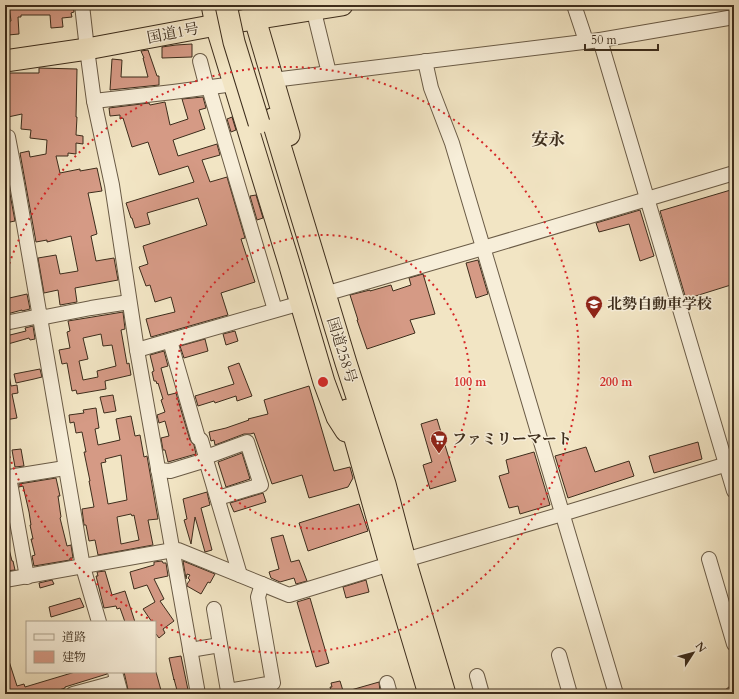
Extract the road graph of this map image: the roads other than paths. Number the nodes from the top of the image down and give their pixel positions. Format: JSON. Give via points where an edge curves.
{"nodes":[{"id":1,"x":82,"y":5,"type":"edge"},
{"id":2,"x":226,"y":5,"type":"edge"},
{"id":3,"x":240,"y":5,"type":"edge"},
{"id":4,"x":342,"y":5,"type":"edge"},
{"id":5,"x":574,"y":5,"type":"edge"},
{"id":6,"x":315,"y":7,"type":"edge"},
{"id":7,"x":254,"y":12,"type":"edge"},
{"id":8,"x":214,"y":15,"type":"edge"},
{"id":9,"x":734,"y":17,"type":"edge"},
{"id":10,"x":593,"y":40,"type":"junction"},
{"id":11,"x":87,"y":49,"type":"junction"},
{"id":12,"x":5,"y":61,"type":"edge"},
{"id":13,"x":200,"y":61,"type":"dead end"},
{"id":14,"x":425,"y":61,"type":"junction"},
{"id":15,"x":329,"y":73,"type":"junction"},
{"id":16,"x":273,"y":80,"type":"junction"},
{"id":17,"x":234,"y":84,"type":"junction"},
{"id":18,"x":208,"y":88,"type":"junction"},
{"id":19,"x":94,"y":101,"type":"junction"},
{"id":20,"x":265,"y":121,"type":"junction"},
{"id":21,"x":5,"y":136,"type":"edge"},
{"id":22,"x":734,"y":173,"type":"edge"},
{"id":23,"x":647,"y":199,"type":"junction"},
{"id":24,"x":483,"y":248,"type":"junction"},
{"id":25,"x":335,"y":290,"type":"junction"},
{"id":26,"x":129,"y":302,"type":"junction"},
{"id":27,"x":301,"y":303,"type":"junction"},
{"id":28,"x":275,"y":310,"type":"junction"},
{"id":29,"x":40,"y":317,"type":"junction"},
{"id":30,"x":5,"y":323,"type":"edge"},
{"id":31,"x":170,"y":341,"type":"junction"},
{"id":32,"x":137,"y":350,"type":"junction"},
{"id":33,"x":357,"y":446,"type":"junction"},
{"id":34,"x":206,"y":458,"type":"junction"},
{"id":35,"x":730,"y":463,"type":"edge"},
{"id":36,"x":66,"y":468,"type":"junction"},
{"id":37,"x":158,"y":470,"type":"junction"},
{"id":38,"x":385,"y":484,"type":"junction"},
{"id":39,"x":734,"y":491,"type":"edge"},
{"id":40,"x":218,"y":498,"type":"junction"},
{"id":41,"x":562,"y":514,"type":"junction"},
{"id":42,"x":173,"y":550,"type":"junction"},
{"id":43,"x":708,"y":559,"type":"dead end"},
{"id":44,"x":398,"y":562,"type":"junction"},
{"id":45,"x":82,"y":567,"type":"junction"},
{"id":46,"x":240,"y":575,"type":"junction"},
{"id":47,"x":27,"y":577,"type":"junction"},
{"id":48,"x":5,"y":580,"type":"edge"},
{"id":49,"x":262,"y":584,"type":"junction"},
{"id":50,"x":214,"y":609,"type":"dead end"},
{"id":51,"x":99,"y":621,"type":"edge"},
{"id":52,"x":734,"y":644,"type":"edge"},
{"id":53,"x":220,"y":645,"type":"junction"},
{"id":54,"x":190,"y":650,"type":"junction"},
{"id":55,"x":559,"y":655,"type":"dead end"},
{"id":56,"x":477,"y":676,"type":"dead end"},
{"id":57,"x":118,"y":682,"type":"edge"},
{"id":58,"x":73,"y":694,"type":"edge"},
{"id":59,"x":198,"y":694,"type":"edge"},
{"id":60,"x":429,"y":694,"type":"edge"},
{"id":61,"x":445,"y":694,"type":"edge"},
{"id":62,"x":482,"y":694,"type":"edge"},
{"id":63,"x":570,"y":694,"type":"edge"},
{"id":64,"x":616,"y":694,"type":"edge"}],
"edges":[{"from":1,"to":11,"type":"street"},
{"from":2,"to":20,"type":"highway","name":"国道258号","bridge":true,"via":[[234,42]]},
{"from":3,"to":20,"type":"highway","name":"国道258号"},
{"from":4,"to":6,"type":"highway","name":"国道1号"},
{"from":5,"to":10,"type":"street"},
{"from":6,"to":7,"type":"highway","name":"国道1号"},
{"from":6,"to":15,"type":"street"},
{"from":7,"to":8,"type":"highway","name":"国道1号"},
{"from":7,"to":16,"type":"highway"},
{"from":8,"to":11,"type":"highway","name":"国道1号"},
{"from":8,"to":17,"type":"highway"},
{"from":9,"to":10,"type":"street"},
{"from":10,"to":14,"type":"street"},
{"from":10,"to":23,"type":"street"},
{"from":11,"to":12,"type":"highway","name":"国道1号"},
{"from":11,"to":19,"type":"street"},
{"from":13,"to":18,"type":"street"},
{"from":14,"to":15,"type":"street"},
{"from":14,"to":24,"type":"street","via":[[431,88],[452,143]]},
{"from":15,"to":16,"type":"street"},
{"from":16,"to":25,"type":"highway"},
{"from":17,"to":18,"type":"street"},
{"from":17,"to":27,"type":"highway"},
{"from":18,"to":19,"type":"street"},
{"from":18,"to":28,"type":"street"},
{"from":19,"to":26,"type":"street","via":[[112,184]]},
{"from":20,"to":33,"type":"highway","name":"国道258号"},
{"from":20,"to":38,"type":"highway","name":"国道258号"},
{"from":21,"to":29,"type":"street","via":[[8,137]]},
{"from":22,"to":23,"type":"street"},
{"from":23,"to":24,"type":"street"},
{"from":23,"to":35,"type":"street"},
{"from":24,"to":25,"type":"street"},
{"from":24,"to":41,"type":"street"},
{"from":25,"to":38,"type":"highway","via":[[381,442]]},
{"from":26,"to":29,"type":"street"},
{"from":26,"to":32,"type":"street"},
{"from":27,"to":28,"type":"street"},
{"from":27,"to":33,"type":"highway","via":[[337,417]]},
{"from":28,"to":31,"type":"street"},
{"from":29,"to":30,"type":"street"},
{"from":29,"to":36,"type":"street"},
{"from":31,"to":32,"type":"street"},
{"from":31,"to":34,"type":"street"},
{"from":32,"to":37,"type":"street"},
{"from":33,"to":44,"type":"highway","name":"国道258号"},
{"from":34,"to":37,"type":"street","via":[[170,471]]},
{"from":34,"to":40,"type":"street"},
{"from":34,"to":40,"type":"street","via":[[247,442],[261,485]]},
{"from":35,"to":39,"type":"street"},
{"from":35,"to":41,"type":"street"},
{"from":36,"to":45,"type":"street"},
{"from":36,"to":47,"type":"street","via":[[9,477]]},
{"from":37,"to":42,"type":"street"},
{"from":38,"to":44,"type":"highway","name":"国道258号"},
{"from":40,"to":46,"type":"street"},
{"from":41,"to":44,"type":"street"},
{"from":41,"to":64,"type":"street"},
{"from":42,"to":45,"type":"street"},
{"from":42,"to":46,"type":"street"},
{"from":42,"to":54,"type":"street"},
{"from":43,"to":52,"type":"street"},
{"from":44,"to":49,"type":"street","via":[[289,595]]},
{"from":44,"to":60,"type":"highway","name":"国道258号"},
{"from":44,"to":61,"type":"highway","name":"国道258号"},
{"from":45,"to":47,"type":"street"},
{"from":45,"to":51,"type":"street"},
{"from":46,"to":49,"type":"street"},
{"from":47,"to":48,"type":"street"},
{"from":49,"to":53,"type":"street","via":[[258,597],[273,683],[228,691]]},
{"from":50,"to":53,"type":"street"},
{"from":53,"to":54,"type":"street"},
{"from":54,"to":59,"type":"street"},
{"from":55,"to":63,"type":"street"},
{"from":56,"to":62,"type":"street"},
{"from":57,"to":58,"type":"street"}]}
